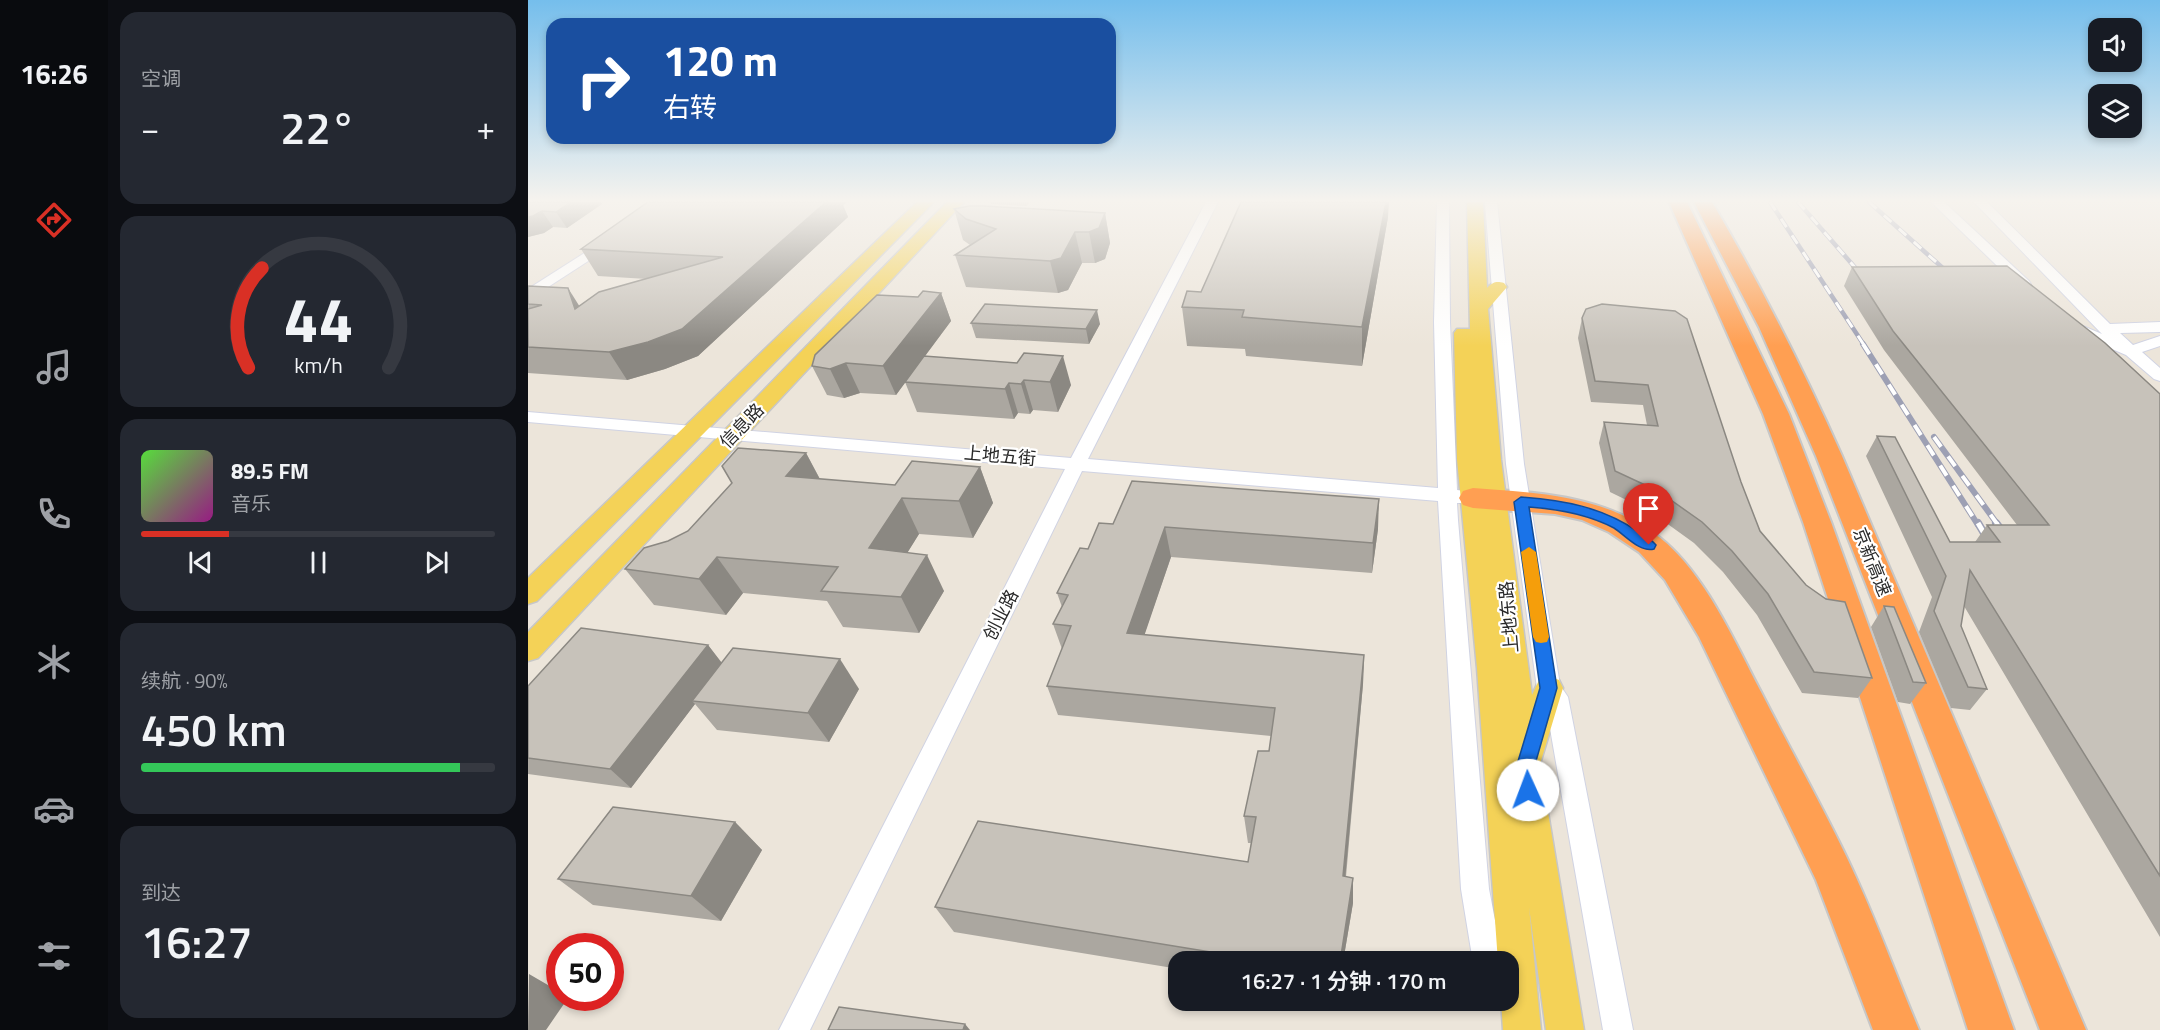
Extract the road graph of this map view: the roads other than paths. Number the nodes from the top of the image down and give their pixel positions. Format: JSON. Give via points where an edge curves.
{"nodes":[{"id":1,"x":596,"y":250,"type":"edge"},
{"id":2,"x":877,"y":250,"type":"edge"},
{"id":3,"x":910,"y":250,"type":"edge"},
{"id":4,"x":1187,"y":250,"type":"edge"},
{"id":5,"x":1443,"y":250,"type":"edge"},
{"id":6,"x":1462,"y":250,"type":"edge"},
{"id":7,"x":1476,"y":250,"type":"edge"},
{"id":8,"x":1490,"y":250,"type":"edge"},
{"id":9,"x":1495,"y":250,"type":"edge"},
{"id":10,"x":1705,"y":250,"type":"edge"},
{"id":11,"x":1720,"y":250,"type":"edge"},
{"id":12,"x":1988,"y":250,"type":"edge"},
{"id":13,"x":2028,"y":250,"type":"edge"},
{"id":14,"x":1495,"y":254,"type":"junction"},
{"id":15,"x":1498,"y":287,"type":"junction"},
{"id":16,"x":2032,"y":292,"type":"edge"},
{"id":17,"x":528,"y":296,"type":"edge"},
{"id":18,"x":1478,"y":309,"type":"junction"},
{"id":19,"x":2058,"y":316,"type":"edge"},
{"id":20,"x":2160,"y":327,"type":"edge"},
{"id":21,"x":2106,"y":329,"type":"junction"},
{"id":22,"x":2160,"y":341,"type":"edge"},
{"id":23,"x":2130,"y":351,"type":"junction"},
{"id":24,"x":2160,"y":376,"type":"edge"},
{"id":25,"x":528,"y":417,"type":"edge"},
{"id":26,"x":695,"y":430,"type":"junction"},
{"id":27,"x":735,"y":434,"type":"junction"},
{"id":28,"x":1077,"y":463,"type":"junction"},
{"id":29,"x":1484,"y":499,"type":"junction"},
{"id":30,"x":528,"y":594,"type":"edge"},
{"id":31,"x":528,"y":650,"type":"edge"},
{"id":32,"x":1549,"y":688,"type":"junction"},
{"id":33,"x":1525,"y":768,"type":"junction"},
{"id":34,"x":1486,"y":951,"type":"edge"},
{"id":35,"x":1516,"y":951,"type":"edge"},
{"id":36,"x":1518,"y":1011,"type":"edge"},
{"id":37,"x":794,"y":1030,"type":"edge"},
{"id":38,"x":1521,"y":1030,"type":"edge"},
{"id":39,"x":1565,"y":1030,"type":"edge"},
{"id":40,"x":1618,"y":1030,"type":"edge"},
{"id":41,"x":1896,"y":1030,"type":"edge"},
{"id":42,"x":1991,"y":1030,"type":"edge"},
{"id":43,"x":2063,"y":1030,"type":"edge"}],
"edges":[{"from":1,"to":17,"type":"street"},
{"from":2,"to":26,"type":"main road","name":"信息路"},
{"from":3,"to":27,"type":"main road","name":"信息路"},
{"from":4,"to":28,"type":"street","name":"创业路"},
{"from":5,"to":29,"type":"street","via":[[1442,322]]},
{"from":6,"to":29,"type":"main road","name":"上地东路","via":[[1468,459]]},
{"from":7,"to":18,"type":"main road","name":"上地东路"},
{"from":8,"to":14,"type":"main road"},
{"from":9,"to":14,"type":"street"},
{"from":10,"to":42,"type":"highway","name":"京新高速","via":[[1776,414],[1813,512]]},
{"from":11,"to":43,"type":"highway","name":"京新高速","via":[[1754,293],[1790,367]]},
{"from":12,"to":16,"type":"street"},
{"from":13,"to":21,"type":"street"},
{"from":14,"to":15,"type":"street"},
{"from":15,"to":18,"type":"main road"},
{"from":15,"to":29,"type":"street"},
{"from":18,"to":29,"type":"main road","name":"上地东路","via":[[1490,460]]},
{"from":19,"to":23,"type":"street","via":[[2067,324]]},
{"from":20,"to":21,"type":"street"},
{"from":21,"to":23,"type":"street"},
{"from":22,"to":23,"type":"street"},
{"from":23,"to":24,"type":"street"},
{"from":25,"to":26,"type":"street","name":"上地五街"},
{"from":26,"to":27,"type":"street","name":"上地五街"},
{"from":26,"to":30,"type":"main road","name":"信息路"},
{"from":27,"to":28,"type":"street","name":"上地五街"},
{"from":27,"to":31,"type":"main road","name":"信息路"},
{"from":28,"to":29,"type":"street","name":"上地五街"},
{"from":28,"to":37,"type":"street","name":"创业路"},
{"from":29,"to":32,"type":"street"},
{"from":29,"to":33,"type":"main road","name":"上地东路"},
{"from":29,"to":34,"type":"street","via":[[1475,889]]},
{"from":29,"to":35,"type":"main road","name":"上地东路","via":[[1491,668]]},
{"from":29,"to":41,"type":"highway","via":[[1555,504],[1590,512],[1649,545],[1676,572],[1719,642],[1833,872]]},
{"from":32,"to":33,"type":"main road"},
{"from":32,"to":40,"type":"street","via":[[1556,697]]},
{"from":33,"to":39,"type":"main road","name":"上地东路"},
{"from":36,"to":38,"type":"main road","name":"上地东路"}]}
